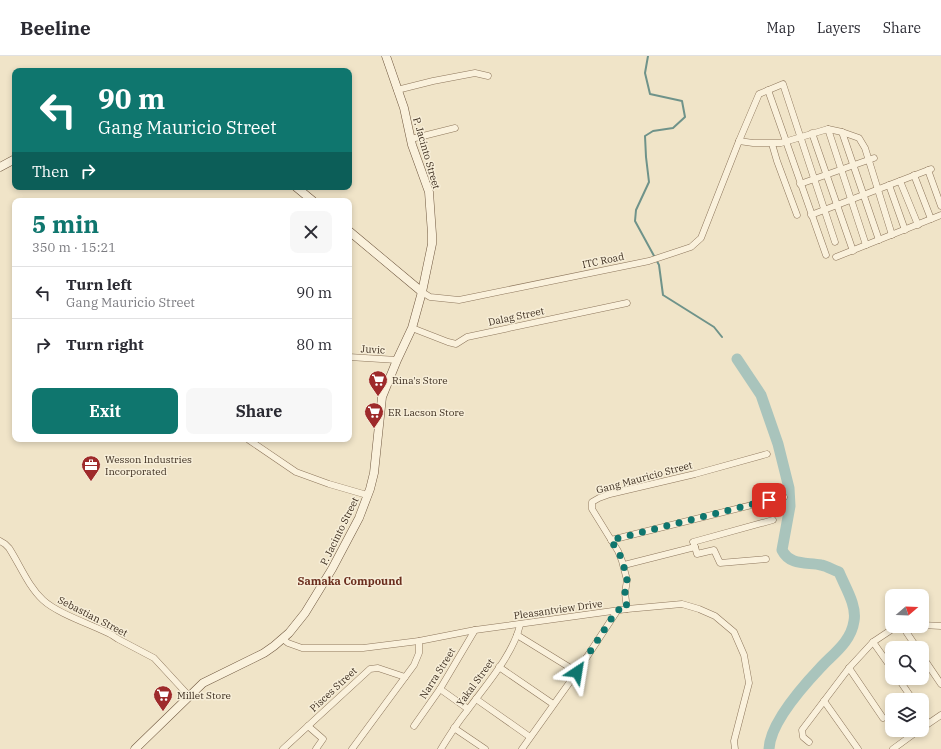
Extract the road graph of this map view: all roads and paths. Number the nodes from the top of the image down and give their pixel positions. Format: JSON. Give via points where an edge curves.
{"nodes":[{"id":1,"x":386,"y":56,"type":"edge"},
{"id":2,"x":488,"y":76,"type":"dead end"},
{"id":3,"x":397,"y":90,"type":"junction"},
{"id":4,"x":768,"y":90,"type":"junction"},
{"id":5,"x":455,"y":128,"type":"dead end"},
{"id":6,"x":828,"y":129,"type":"junction"},
{"id":7,"x":812,"y":132,"type":"junction"},
{"id":8,"x":842,"y":132,"type":"junction"},
{"id":9,"x":800,"y":136,"type":"junction"},
{"id":10,"x":411,"y":139,"type":"junction"},
{"id":11,"x":739,"y":141,"type":"junction"},
{"id":12,"x":786,"y":141,"type":"junction"},
{"id":13,"x":772,"y":144,"type":"junction"},
{"id":14,"x":871,"y":159,"type":"junction"},
{"id":15,"x":12,"y":161,"type":"edge"},
{"id":16,"x":854,"y":165,"type":"junction"},
{"id":17,"x":0,"y":167,"type":"edge"},
{"id":18,"x":841,"y":170,"type":"junction"},
{"id":19,"x":827,"y":175,"type":"junction"},
{"id":20,"x":914,"y":175,"type":"junction"},
{"id":21,"x":814,"y":179,"type":"junction"},
{"id":22,"x":900,"y":181,"type":"junction"},
{"id":23,"x":800,"y":184,"type":"junction"},
{"id":24,"x":889,"y":185,"type":"junction"},
{"id":25,"x":300,"y":190,"type":"edge"},
{"id":26,"x":877,"y":190,"type":"junction"},
{"id":27,"x":864,"y":195,"type":"junction"},
{"id":28,"x":309,"y":198,"type":"edge"},
{"id":29,"x":851,"y":200,"type":"junction"},
{"id":30,"x":837,"y":205,"type":"junction"},
{"id":31,"x":941,"y":206,"type":"edge"},
{"id":32,"x":824,"y":210,"type":"junction"},
{"id":33,"x":797,"y":215,"type":"dead end"},
{"id":34,"x":812,"y":215,"type":"junction"},
{"id":35,"x":941,"y":215,"type":"edge"},
{"id":36,"x":931,"y":219,"type":"junction"},
{"id":37,"x":918,"y":225,"type":"junction"},
{"id":38,"x":905,"y":230,"type":"junction"},
{"id":39,"x":352,"y":234,"type":"edge"},
{"id":40,"x":892,"y":235,"type":"junction"},
{"id":41,"x":879,"y":240,"type":"junction"},
{"id":42,"x":835,"y":242,"type":"dead end"},
{"id":43,"x":866,"y":245,"type":"junction"},
{"id":44,"x":853,"y":251,"type":"junction"},
{"id":45,"x":826,"y":255,"type":"dead end"},
{"id":46,"x":836,"y":258,"type":"dead end"},
{"id":47,"x":422,"y":292,"type":"junction"},
{"id":48,"x":627,"y":302,"type":"dead end"},
{"id":49,"x":412,"y":328,"type":"junction"},
{"id":50,"x":352,"y":357,"type":"edge"},
{"id":51,"x":397,"y":360,"type":"junction"},
{"id":52,"x":252,"y":442,"type":"edge"},
{"id":53,"x":767,"y":454,"type":"dead end"},
{"id":54,"x":368,"y":495,"type":"junction"},
{"id":55,"x":784,"y":497,"type":"dead end"},
{"id":56,"x":773,"y":520,"type":"dead end"},
{"id":57,"x":611,"y":540,"type":"junction"},
{"id":58,"x":0,"y":542,"type":"edge"},
{"id":59,"x":694,"y":546,"type":"junction"},
{"id":60,"x":766,"y":559,"type":"dead end"},
{"id":61,"x":624,"y":565,"type":"junction"},
{"id":62,"x":627,"y":609,"type":"junction"},
{"id":63,"x":617,"y":610,"type":"junction"},
{"id":64,"x":520,"y":625,"type":"junction"},
{"id":65,"x":929,"y":625,"type":"edge"},
{"id":66,"x":941,"y":626,"type":"edge"},
{"id":67,"x":475,"y":630,"type":"junction"},
{"id":68,"x":887,"y":633,"type":"edge"},
{"id":69,"x":518,"y":635,"type":"junction"},
{"id":70,"x":283,"y":639,"type":"junction"},
{"id":71,"x":418,"y":640,"type":"junction"},
{"id":72,"x":874,"y":642,"type":"junction"},
{"id":73,"x":885,"y":658,"type":"edge"},
{"id":74,"x":929,"y":666,"type":"edge"},
{"id":75,"x":499,"y":667,"type":"junction"},
{"id":76,"x":849,"y":668,"type":"junction"},
{"id":77,"x":577,"y":672,"type":"junction"},
{"id":78,"x":405,"y":678,"type":"junction"},
{"id":79,"x":941,"y":684,"type":"edge"},
{"id":80,"x":440,"y":689,"type":"junction"},
{"id":81,"x":190,"y":696,"type":"junction"},
{"id":82,"x":476,"y":699,"type":"junction"},
{"id":83,"x":824,"y":701,"type":"junction"},
{"id":84,"x":553,"y":704,"type":"junction"},
{"id":85,"x":468,"y":709,"type":"junction"},
{"id":86,"x":941,"y":715,"type":"edge"},
{"id":87,"x":883,"y":718,"type":"dead end"},
{"id":88,"x":929,"y":722,"type":"edge"},
{"id":89,"x":308,"y":726,"type":"junction"},
{"id":90,"x":414,"y":726,"type":"dead end"},
{"id":91,"x":454,"y":728,"type":"junction"},
{"id":92,"x":530,"y":737,"type":"junction"},
{"id":93,"x":910,"y":737,"type":"edge"},
{"id":94,"x":809,"y":742,"type":"dead end"},
{"id":95,"x":135,"y":749,"type":"edge"},
{"id":96,"x":283,"y":749,"type":"edge"},
{"id":97,"x":316,"y":749,"type":"edge"},
{"id":98,"x":352,"y":749,"type":"edge"},
{"id":99,"x":441,"y":749,"type":"edge"},
{"id":100,"x":485,"y":749,"type":"edge"},
{"id":101,"x":522,"y":749,"type":"edge"},
{"id":102,"x":735,"y":749,"type":"edge"},
{"id":103,"x":858,"y":749,"type":"edge"},
{"id":104,"x":894,"y":749,"type":"edge"}],
"edges":[{"from":1,"to":3,"type":"street","name":"P. Jacinto Street"},
{"from":2,"to":3,"type":"street","via":[[475,73]]},
{"from":3,"to":10,"type":"street","name":"P. Jacinto Street"},
{"from":4,"to":9,"type":"street","name":"ITC Road","via":[[783,84]]},
{"from":4,"to":11,"type":"street","name":"ITC Road","via":[[759,94]]},
{"from":4,"to":12,"type":"street"},
{"from":5,"to":10,"type":"street"},
{"from":6,"to":7,"type":"street"},
{"from":6,"to":8,"type":"street"},
{"from":6,"to":18,"type":"street"},
{"from":7,"to":9,"type":"street"},
{"from":7,"to":19,"type":"street"},
{"from":8,"to":14,"type":"street","via":[[859,138]]},
{"from":8,"to":16,"type":"street"},
{"from":9,"to":12,"type":"street"},
{"from":9,"to":21,"type":"street"},
{"from":10,"to":47,"type":"street","name":"P. Jacinto Street","via":[[429,192],[432,244]]},
{"from":11,"to":13,"type":"street"},
{"from":11,"to":47,"type":"street","name":"ITC Road","via":[[701,238],[691,247],[649,261],[459,300],[430,297]]},
{"from":12,"to":13,"type":"street"},
{"from":12,"to":23,"type":"street"},
{"from":13,"to":33,"type":"street"},
{"from":14,"to":16,"type":"street"},
{"from":14,"to":26,"type":"street"},
{"from":15,"to":17,"type":"street"},
{"from":16,"to":18,"type":"street"},
{"from":16,"to":27,"type":"street"},
{"from":18,"to":19,"type":"street"},
{"from":18,"to":29,"type":"street"},
{"from":19,"to":21,"type":"street"},
{"from":19,"to":30,"type":"street"},
{"from":20,"to":22,"type":"street"},
{"from":20,"to":31,"type":"street","via":[[930,169]]},
{"from":20,"to":36,"type":"street"},
{"from":21,"to":23,"type":"street"},
{"from":21,"to":32,"type":"street"},
{"from":22,"to":24,"type":"street"},
{"from":22,"to":37,"type":"street"},
{"from":23,"to":34,"type":"street"},
{"from":24,"to":26,"type":"street"},
{"from":24,"to":38,"type":"street"},
{"from":25,"to":28,"type":"street"},
{"from":26,"to":27,"type":"street"},
{"from":26,"to":40,"type":"street"},
{"from":27,"to":29,"type":"street"},
{"from":27,"to":41,"type":"street"},
{"from":29,"to":30,"type":"street"},
{"from":29,"to":43,"type":"street"},
{"from":30,"to":32,"type":"street"},
{"from":30,"to":44,"type":"street"},
{"from":32,"to":34,"type":"street"},
{"from":32,"to":42,"type":"street"},
{"from":34,"to":45,"type":"street"},
{"from":35,"to":36,"type":"street"},
{"from":36,"to":37,"type":"street"},
{"from":37,"to":38,"type":"street"},
{"from":38,"to":40,"type":"street"},
{"from":39,"to":47,"type":"street","name":"ITC Road"},
{"from":40,"to":41,"type":"street"},
{"from":41,"to":43,"type":"street"},
{"from":43,"to":44,"type":"street"},
{"from":44,"to":46,"type":"street"},
{"from":47,"to":49,"type":"street","name":"P. Jacinto Street"},
{"from":48,"to":49,"type":"street","name":"Dalag Street","via":[[467,337],[456,344]]},
{"from":49,"to":51,"type":"street","name":"P. Jacinto Street"},
{"from":50,"to":51,"type":"street","name":"Juvic"},
{"from":51,"to":54,"type":"street","name":"P. Jacinto Street","via":[[382,397],[374,473]]},
{"from":52,"to":54,"type":"street","via":[[296,472]]},
{"from":53,"to":57,"type":"street","name":"Gang Mauricio Street","via":[[595,500],[592,509]]},
{"from":54,"to":70,"type":"street","name":"P. Jacinto Street","via":[[332,569],[304,613]]},
{"from":55,"to":57,"type":"street"},
{"from":56,"to":59,"type":"street","via":[[693,542]]},
{"from":57,"to":61,"type":"street","name":"Gang Mauricio Street"},
{"from":58,"to":81,"type":"street","name":"Sebastian Street","via":[[9,548],[42,599],[154,658]]},
{"from":59,"to":60,"type":"street","via":[[697,554],[714,550],[720,563]]},
{"from":59,"to":61,"type":"street"},
{"from":61,"to":62,"type":"street","name":"Gang Mauricio Street"},
{"from":62,"to":63,"type":"street","name":"Pleasantview Drive"},
{"from":62,"to":102,"type":"street","name":"Pleasantview Drive","via":[[682,604],[715,616],[734,632],[744,655],[749,683],[734,741]]},
{"from":63,"to":64,"type":"street","name":"Pleasantview Drive"},
{"from":63,"to":77,"type":"street"},
{"from":64,"to":67,"type":"street","name":"Pleasantview Drive"},
{"from":64,"to":69,"type":"street","name":"Yakal Street"},
{"from":65,"to":66,"type":"street"},
{"from":67,"to":71,"type":"street","name":"Pleasantview Drive"},
{"from":67,"to":80,"type":"street","name":"Narra Street"},
{"from":68,"to":72,"type":"street"},
{"from":69,"to":75,"type":"street","name":"Yakal Street"},
{"from":69,"to":77,"type":"street"},
{"from":70,"to":71,"type":"street","name":"Pleasantview Drive","via":[[294,646],[309,648],[363,648]]},
{"from":70,"to":81,"type":"street","name":"P. Jacinto Street","via":[[264,653],[211,679]]},
{"from":71,"to":78,"type":"street","via":[[417,658]]},
{"from":72,"to":73,"type":"street"},
{"from":72,"to":76,"type":"street"},
{"from":74,"to":79,"type":"street"},
{"from":75,"to":82,"type":"street","name":"Yakal Street"},
{"from":75,"to":84,"type":"street"},
{"from":76,"to":83,"type":"street"},
{"from":76,"to":87,"type":"street"},
{"from":77,"to":84,"type":"street"},
{"from":78,"to":89,"type":"street","name":"Pisces Street","via":[[378,668],[370,669]]},
{"from":78,"to":98,"type":"street"},
{"from":80,"to":85,"type":"street"},
{"from":80,"to":90,"type":"street","name":"Narra Street"},
{"from":81,"to":95,"type":"street","name":"P. Jacinto Street"},
{"from":82,"to":85,"type":"street","name":"Yakal Street"},
{"from":82,"to":92,"type":"street"},
{"from":83,"to":94,"type":"street","via":[[802,730],[803,736]]},
{"from":83,"to":103,"type":"street"},
{"from":84,"to":92,"type":"street"},
{"from":85,"to":91,"type":"street","name":"Yakal Street"},
{"from":86,"to":88,"type":"street"},
{"from":89,"to":96,"type":"street","name":"Pisces Street"},
{"from":89,"to":97,"type":"street","via":[[323,738]]},
{"from":91,"to":99,"type":"street","name":"Yakal Street"},
{"from":91,"to":100,"type":"street"},
{"from":92,"to":101,"type":"street"},
{"from":93,"to":104,"type":"street"}]}
